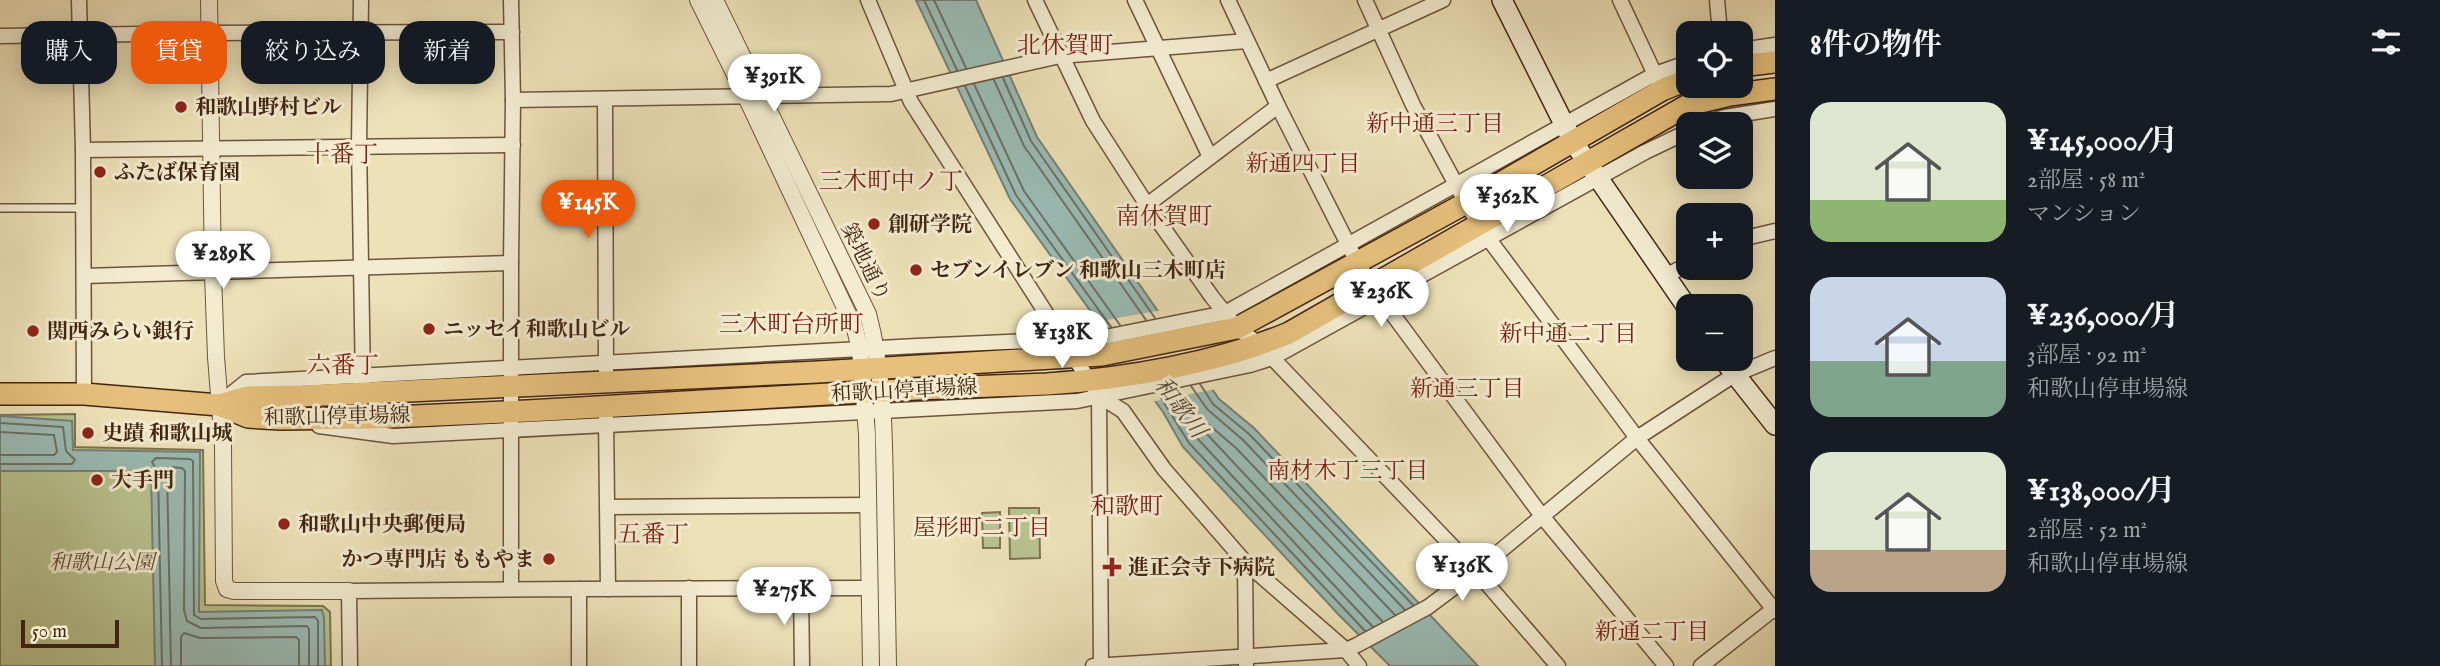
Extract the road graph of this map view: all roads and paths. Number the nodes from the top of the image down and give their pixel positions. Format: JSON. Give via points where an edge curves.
{"nodes":[{"id":1,"x":79,"y":0,"type":"edge"},
{"id":2,"x":209,"y":0,"type":"edge"},
{"id":3,"x":361,"y":0,"type":"edge"},
{"id":4,"x":511,"y":0,"type":"edge"},
{"id":5,"x":698,"y":0,"type":"edge"},
{"id":6,"x":715,"y":0,"type":"edge"},
{"id":7,"x":868,"y":0,"type":"edge"},
{"id":8,"x":1035,"y":0,"type":"edge"},
{"id":9,"x":1135,"y":0,"type":"edge"},
{"id":10,"x":1228,"y":0,"type":"edge"},
{"id":11,"x":1365,"y":0,"type":"edge"},
{"id":12,"x":1443,"y":0,"type":"edge"},
{"id":13,"x":1502,"y":0,"type":"edge"},
{"id":14,"x":1620,"y":0,"type":"edge"},
{"id":15,"x":1717,"y":0,"type":"edge"},
{"id":16,"x":79,"y":21,"type":"edge"},
{"id":17,"x":209,"y":21,"type":"edge"},
{"id":18,"x":360,"y":21,"type":"edge"},
{"id":19,"x":1719,"y":21,"type":"edge"},
{"id":20,"x":1380,"y":28,"type":"junction"},
{"id":21,"x":512,"y":32,"type":"junction"},
{"id":22,"x":385,"y":33,"type":"edge"},
{"id":23,"x":0,"y":36,"type":"edge"},
{"id":24,"x":21,"y":36,"type":"edge"},
{"id":25,"x":1247,"y":41,"type":"junction"},
{"id":26,"x":1775,"y":45,"type":"edge"},
{"id":27,"x":1158,"y":48,"type":"junction"},
{"id":28,"x":1753,"y":48,"type":"edge"},
{"id":29,"x":1060,"y":56,"type":"junction"},
{"id":30,"x":1775,"y":62,"type":"edge"},
{"id":31,"x":1753,"y":65,"type":"edge"},
{"id":32,"x":1676,"y":71,"type":"edge"},
{"id":33,"x":1676,"y":80,"type":"edge"},
{"id":34,"x":1266,"y":81,"type":"junction"},
{"id":35,"x":1659,"y":82,"type":"junction"},
{"id":36,"x":81,"y":84,"type":"edge"},
{"id":37,"x":210,"y":84,"type":"edge"},
{"id":38,"x":359,"y":84,"type":"edge"},
{"id":39,"x":1775,"y":89,"type":"edge"},
{"id":40,"x":906,"y":92,"type":"junction"},
{"id":41,"x":1753,"y":94,"type":"edge"},
{"id":42,"x":754,"y":97,"type":"junction"},
{"id":43,"x":1731,"y":98,"type":"edge"},
{"id":44,"x":606,"y":99,"type":"junction"},
{"id":45,"x":513,"y":100,"type":"junction"},
{"id":46,"x":1278,"y":106,"type":"junction"},
{"id":47,"x":1775,"y":109,"type":"edge"},
{"id":48,"x":1718,"y":112,"type":"edge"},
{"id":49,"x":1568,"y":132,"type":"junction"},
{"id":50,"x":1676,"y":136,"type":"edge"},
{"id":51,"x":359,"y":145,"type":"junction"},
{"id":52,"x":513,"y":145,"type":"junction"},
{"id":53,"x":212,"y":149,"type":"junction"},
{"id":54,"x":83,"y":150,"type":"junction"},
{"id":55,"x":1210,"y":157,"type":"junction"},
{"id":56,"x":1592,"y":170,"type":"junction"},
{"id":57,"x":1461,"y":194,"type":"junction"},
{"id":58,"x":1147,"y":205,"type":"junction"},
{"id":59,"x":0,"y":208,"type":"edge"},
{"id":60,"x":83,"y":208,"type":"junction"},
{"id":61,"x":1483,"y":231,"type":"junction"},
{"id":62,"x":1775,"y":231,"type":"edge"},
{"id":63,"x":1753,"y":237,"type":"edge"},
{"id":64,"x":1352,"y":253,"type":"junction"},
{"id":65,"x":511,"y":263,"type":"junction"},
{"id":66,"x":362,"y":269,"type":"junction"},
{"id":67,"x":1676,"y":270,"type":"edge"},
{"id":68,"x":213,"y":274,"type":"junction"},
{"id":69,"x":1665,"y":275,"type":"junction"},
{"id":70,"x":84,"y":276,"type":"junction"},
{"id":71,"x":1376,"y":292,"type":"junction"},
{"id":72,"x":1678,"y":294,"type":"edge"},
{"id":73,"x":1231,"y":321,"type":"junction"},
{"id":74,"x":1070,"y":348,"type":"junction"},
{"id":75,"x":1266,"y":352,"type":"junction"},
{"id":76,"x":1775,"y":358,"type":"edge"},
{"id":77,"x":870,"y":359,"type":"junction"},
{"id":78,"x":1753,"y":362,"type":"edge"},
{"id":79,"x":1724,"y":371,"type":"edge"},
{"id":80,"x":1732,"y":371,"type":"edge"},
{"id":81,"x":606,"y":372,"type":"junction"},
{"id":82,"x":512,"y":376,"type":"junction"},
{"id":83,"x":363,"y":384,"type":"junction"},
{"id":84,"x":1094,"y":388,"type":"junction"},
{"id":85,"x":0,"y":394,"type":"edge"},
{"id":86,"x":84,"y":394,"type":"junction"},
{"id":87,"x":874,"y":401,"type":"junction"},
{"id":88,"x":219,"y":404,"type":"junction"},
{"id":89,"x":606,"y":416,"type":"junction"},
{"id":90,"x":512,"y":420,"type":"junction"},
{"id":91,"x":1775,"y":425,"type":"edge"},
{"id":92,"x":1637,"y":438,"type":"junction"},
{"id":93,"x":869,"y":505,"type":"junction"},
{"id":94,"x":608,"y":508,"type":"junction"},
{"id":95,"x":1542,"y":516,"type":"junction"},
{"id":96,"x":1245,"y":562,"type":"junction"},
{"id":97,"x":1476,"y":571,"type":"junction"},
{"id":98,"x":689,"y":588,"type":"junction"},
{"id":99,"x":801,"y":588,"type":"junction"},
{"id":100,"x":870,"y":588,"type":"junction"},
{"id":101,"x":511,"y":589,"type":"junction"},
{"id":102,"x":579,"y":589,"type":"junction"},
{"id":103,"x":608,"y":589,"type":"junction"},
{"id":104,"x":348,"y":591,"type":"junction"},
{"id":105,"x":1775,"y":609,"type":"edge"},
{"id":106,"x":1352,"y":647,"type":"junction"},
{"id":107,"x":1246,"y":662,"type":"edge"},
{"id":108,"x":350,"y":666,"type":"edge"},
{"id":109,"x":579,"y":666,"type":"edge"},
{"id":110,"x":689,"y":666,"type":"edge"},
{"id":111,"x":802,"y":666,"type":"edge"},
{"id":112,"x":871,"y":666,"type":"edge"},
{"id":113,"x":888,"y":666,"type":"edge"},
{"id":114,"x":1093,"y":666,"type":"edge"},
{"id":115,"x":1101,"y":666,"type":"edge"},
{"id":116,"x":1359,"y":666,"type":"edge"},
{"id":117,"x":1558,"y":666,"type":"edge"},
{"id":118,"x":1666,"y":666,"type":"edge"},
{"id":119,"x":1701,"y":666,"type":"edge"}],
"edges":[{"from":1,"to":16,"type":"street"},
{"from":2,"to":17,"type":"street"},
{"from":3,"to":18,"type":"street"},
{"from":4,"to":21,"type":"street"},
{"from":5,"to":42,"type":"street","name":"築地通り"},
{"from":6,"to":42,"type":"street","name":"築地通り"},
{"from":7,"to":40,"type":"street"},
{"from":8,"to":29,"type":"street"},
{"from":9,"to":27,"type":"street"},
{"from":10,"to":25,"type":"street"},
{"from":11,"to":20,"type":"street"},
{"from":12,"to":20,"type":"street"},
{"from":13,"to":49,"type":"main road"},
{"from":14,"to":35,"type":"street"},
{"from":15,"to":19,"type":"street"},
{"from":20,"to":34,"type":"street"},
{"from":20,"to":57,"type":"street","via":[[1413,105]]},
{"from":21,"to":22,"type":"street"},
{"from":21,"to":45,"type":"street"},
{"from":23,"to":24,"type":"street"},
{"from":25,"to":27,"type":"street"},
{"from":25,"to":34,"type":"street"},
{"from":26,"to":28,"type":"street"},
{"from":27,"to":29,"type":"street"},
{"from":27,"to":55,"type":"street"},
{"from":29,"to":40,"type":"street"},
{"from":29,"to":58,"type":"street","via":[[1093,121]]},
{"from":30,"to":31,"type":"main road"},
{"from":32,"to":35,"type":"street"},
{"from":33,"to":35,"type":"main road","name":"和歌山停車場線"},
{"from":34,"to":46,"type":"street"},
{"from":35,"to":49,"type":"main road","name":"和歌山停車場線"},
{"from":36,"to":54,"type":"street"},
{"from":37,"to":53,"type":"street"},
{"from":38,"to":51,"type":"street"},
{"from":39,"to":41,"type":"main road","name":"和歌山停車場線"},
{"from":40,"to":42,"type":"street"},
{"from":40,"to":74,"type":"street"},
{"from":42,"to":44,"type":"street"},
{"from":42,"to":77,"type":"street","name":"築地通り"},
{"from":43,"to":47,"type":"street"},
{"from":43,"to":48,"type":"street"},
{"from":43,"to":56,"type":"main road","name":"和歌山停車場線","via":[[1688,105]]},
{"from":44,"to":45,"type":"street"},
{"from":44,"to":81,"type":"street"},
{"from":45,"to":52,"type":"street"},
{"from":46,"to":55,"type":"street"},
{"from":46,"to":64,"type":"street"},
{"from":49,"to":56,"type":"main road"},
{"from":49,"to":57,"type":"main road","name":"和歌山停車場線"},
{"from":50,"to":56,"type":"street"},
{"from":51,"to":52,"type":"street"},
{"from":51,"to":53,"type":"street"},
{"from":51,"to":66,"type":"street"},
{"from":52,"to":65,"type":"street"},
{"from":53,"to":54,"type":"street"},
{"from":53,"to":68,"type":"street"},
{"from":54,"to":60,"type":"street"},
{"from":55,"to":58,"type":"street"},
{"from":56,"to":61,"type":"main road","name":"和歌山停車場線"},
{"from":56,"to":69,"type":"main road"},
{"from":57,"to":61,"type":"street"},
{"from":57,"to":64,"type":"main road","name":"和歌山停車場線"},
{"from":58,"to":73,"type":"street"},
{"from":59,"to":60,"type":"lane"},
{"from":60,"to":70,"type":"street"},
{"from":61,"to":71,"type":"main road","name":"和歌山停車場線"},
{"from":61,"to":92,"type":"street"},
{"from":62,"to":63,"type":"street"},
{"from":64,"to":71,"type":"street"},
{"from":64,"to":73,"type":"main road","name":"和歌山停車場線"},
{"from":65,"to":66,"type":"street"},
{"from":65,"to":82,"type":"street"},
{"from":66,"to":68,"type":"street"},
{"from":66,"to":83,"type":"street"},
{"from":67,"to":69,"type":"street"},
{"from":68,"to":70,"type":"street"},
{"from":68,"to":88,"type":"street"},
{"from":69,"to":72,"type":"main road"},
{"from":70,"to":86,"type":"street"},
{"from":71,"to":75,"type":"main road","name":"和歌山停車場線","via":[[1289,333]]},
{"from":71,"to":95,"type":"street"},
{"from":73,"to":74,"type":"main road","name":"和歌山停車場線","via":[[1105,346]]},
{"from":73,"to":75,"type":"street"},
{"from":74,"to":77,"type":"main road","name":"和歌山停車場線"},
{"from":74,"to":84,"type":"street"},
{"from":75,"to":84,"type":"main road","name":"和歌山停車場線"},
{"from":75,"to":97,"type":"street"},
{"from":76,"to":78,"type":"street"},
{"from":77,"to":81,"type":"main road","name":"和歌山停車場線"},
{"from":77,"to":87,"type":"street","name":"築地通り"},
{"from":79,"to":92,"type":"street"},
{"from":80,"to":91,"type":"main road"},
{"from":81,"to":82,"type":"main road","name":"和歌山停車場線"},
{"from":82,"to":83,"type":"main road","name":"和歌山停車場線"},
{"from":82,"to":90,"type":"street"},
{"from":83,"to":88,"type":"main road","name":"和歌山停車場線","via":[[303,396],[247,397]]},
{"from":84,"to":87,"type":"main road","name":"和歌山停車場線"},
{"from":84,"to":96,"type":"street","via":[[1123,411],[1164,470]]},
{"from":84,"to":115,"type":"street"},
{"from":85,"to":86,"type":"main road","name":"和歌山停車場線"},
{"from":86,"to":88,"type":"main road","name":"和歌山停車場線"},
{"from":87,"to":89,"type":"main road","name":"和歌山停車場線"},
{"from":87,"to":93,"type":"street","name":"築地通り","via":[[867,444]]},
{"from":87,"to":113,"type":"street","name":"築地通り","via":[[884,440]]},
{"from":88,"to":90,"type":"main road","name":"和歌山停車場線","via":[[248,417],[280,419]]},
{"from":88,"to":104,"type":"street","via":[[227,589]]},
{"from":89,"to":90,"type":"main road","name":"和歌山停車場線"},
{"from":89,"to":94,"type":"street"},
{"from":90,"to":101,"type":"street"},
{"from":92,"to":95,"type":"street"},
{"from":92,"to":105,"type":"street"},
{"from":93,"to":94,"type":"street"},
{"from":93,"to":100,"type":"street","name":"築地通り"},
{"from":94,"to":103,"type":"street"},
{"from":95,"to":97,"type":"street"},
{"from":95,"to":118,"type":"street"},
{"from":96,"to":106,"type":"street"},
{"from":96,"to":107,"type":"street"},
{"from":97,"to":106,"type":"street","via":[[1427,607]]},
{"from":97,"to":117,"type":"street"},
{"from":98,"to":99,"type":"street"},
{"from":98,"to":103,"type":"street"},
{"from":98,"to":110,"type":"street"},
{"from":99,"to":100,"type":"street"},
{"from":99,"to":111,"type":"street"},
{"from":100,"to":112,"type":"street","name":"築地通り"},
{"from":101,"to":102,"type":"street"},
{"from":101,"to":104,"type":"street"},
{"from":102,"to":103,"type":"street"},
{"from":102,"to":109,"type":"street"},
{"from":104,"to":108,"type":"street"},
{"from":105,"to":119,"type":"street"},
{"from":106,"to":107,"type":"street"},
{"from":106,"to":116,"type":"street"},
{"from":107,"to":115,"type":"street"},
{"from":114,"to":115,"type":"street"}]}
